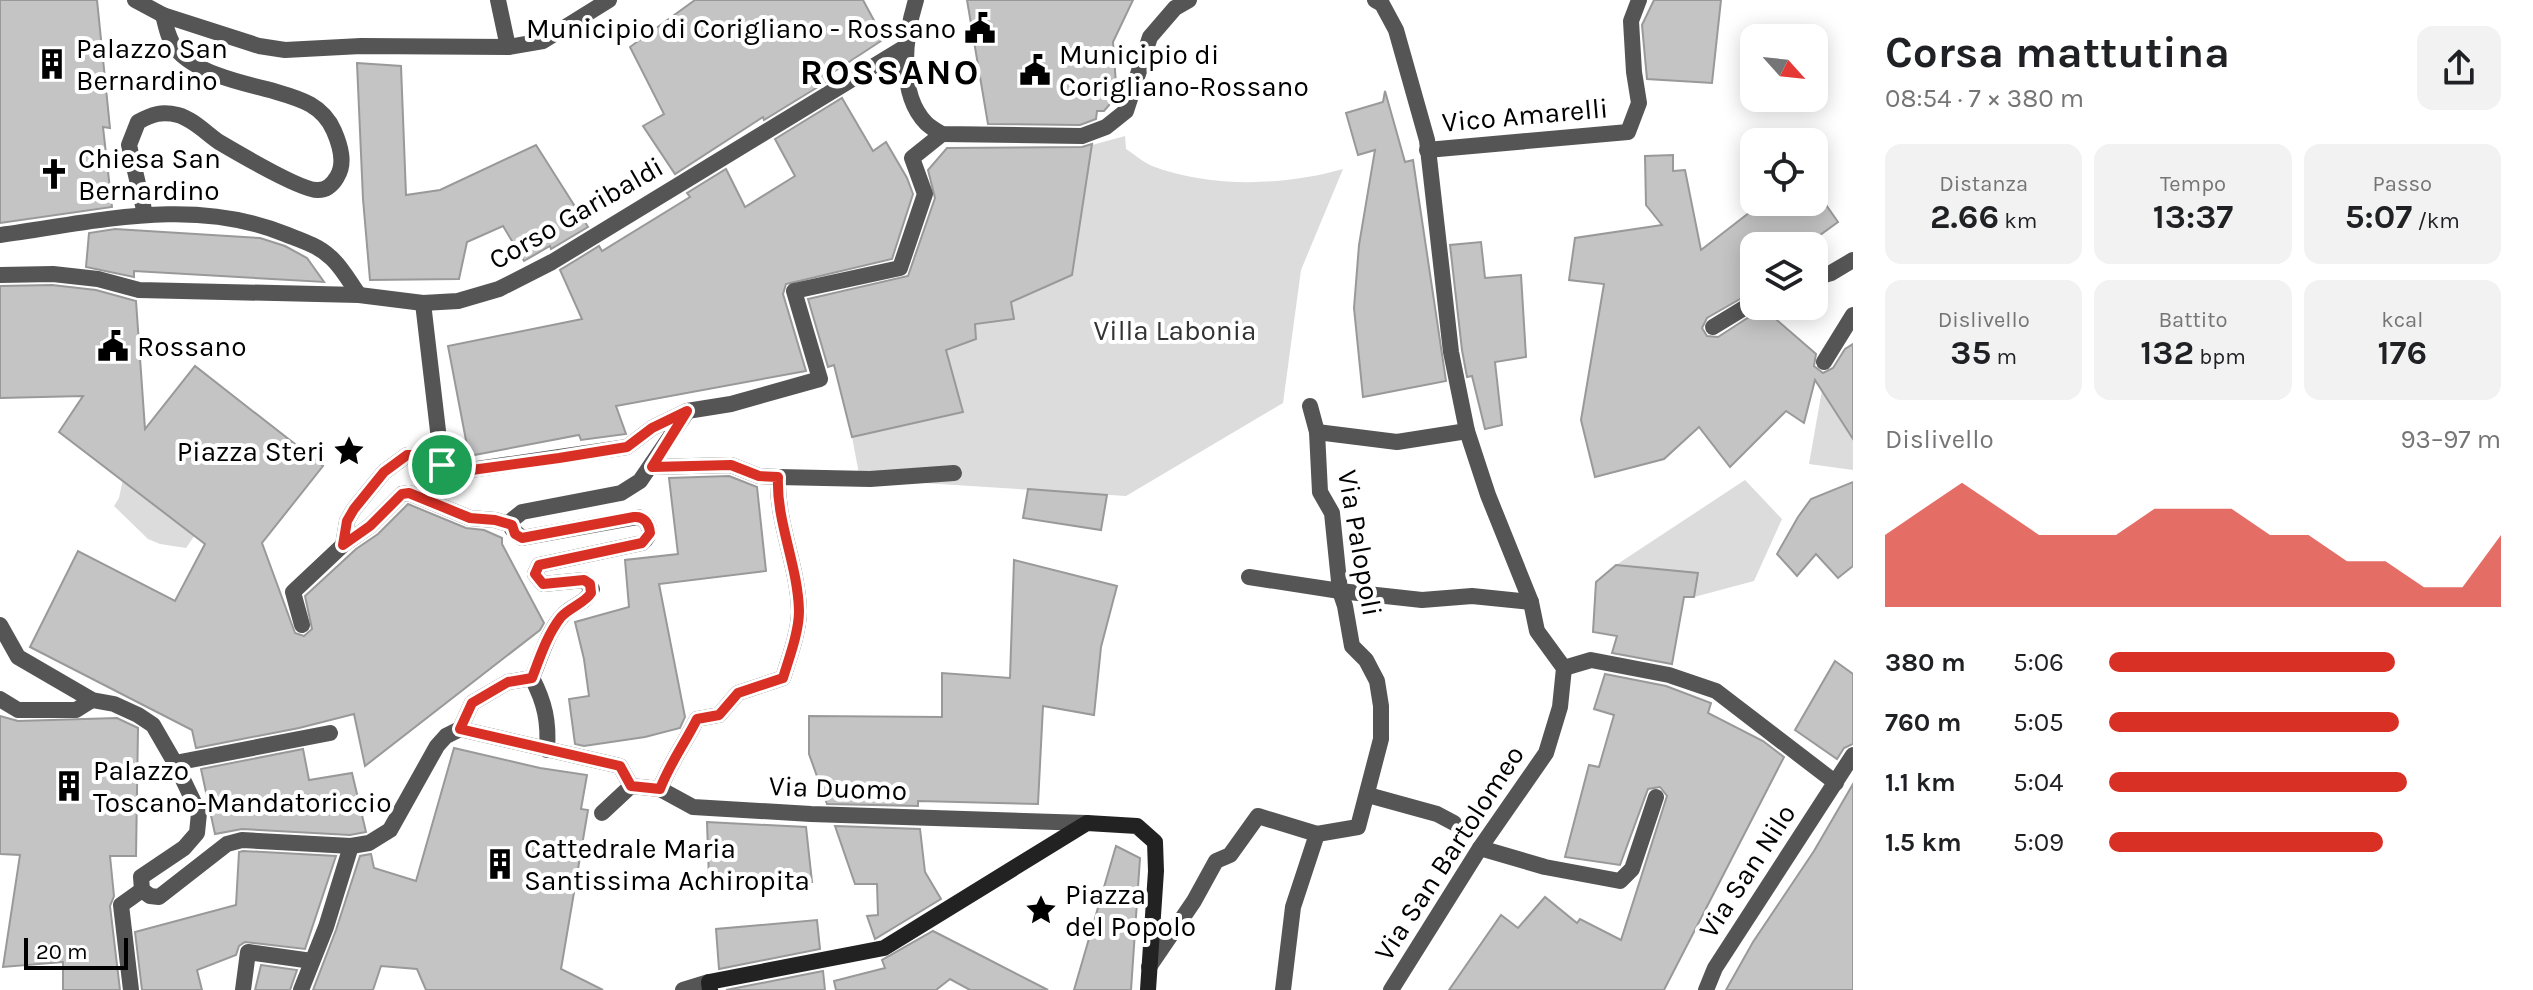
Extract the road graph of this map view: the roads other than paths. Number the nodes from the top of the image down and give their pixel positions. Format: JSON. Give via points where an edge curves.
{"nodes":[{"id":1,"x":135,"y":0,"type":"edge"},
{"id":2,"x":498,"y":0,"type":"edge"},
{"id":3,"x":609,"y":0,"type":"edge"},
{"id":4,"x":916,"y":0,"type":"edge"},
{"id":5,"x":1189,"y":0,"type":"edge"},
{"id":6,"x":1375,"y":0,"type":"edge"},
{"id":7,"x":1639,"y":0,"type":"edge"},
{"id":8,"x":163,"y":15,"type":"junction"},
{"id":9,"x":508,"y":47,"type":"junction"},
{"id":10,"x":905,"y":47,"type":"junction"},
{"id":11,"x":942,"y":134,"type":"junction"},
{"id":12,"x":1427,"y":150,"type":"junction"},
{"id":13,"x":145,"y":214,"type":"junction"},
{"id":14,"x":0,"y":235,"type":"edge"},
{"id":15,"x":1853,"y":260,"type":"edge"},
{"id":16,"x":1828,"y":274,"type":"edge"},
{"id":17,"x":0,"y":275,"type":"edge"},
{"id":18,"x":359,"y":295,"type":"junction"},
{"id":19,"x":423,"y":303,"type":"junction"},
{"id":20,"x":1740,"y":311,"type":"edge"},
{"id":21,"x":1853,"y":315,"type":"edge"},
{"id":22,"x":1713,"y":327,"type":"dead end"},
{"id":23,"x":1824,"y":362,"type":"dead end"},
{"id":24,"x":1310,"y":406,"type":"dead end"},
{"id":25,"x":687,"y":411,"type":"junction"},
{"id":26,"x":1467,"y":431,"type":"junction"},
{"id":27,"x":1317,"y":432,"type":"junction"},
{"id":28,"x":442,"y":465,"type":"junction"},
{"id":29,"x":652,"y":467,"type":"junction"},
{"id":30,"x":954,"y":473,"type":"dead end"},
{"id":31,"x":778,"y":477,"type":"junction"},
{"id":32,"x":512,"y":525,"type":"junction"},
{"id":33,"x":343,"y":545,"type":"junction"},
{"id":34,"x":1249,"y":577,"type":"dead end"},
{"id":35,"x":1340,"y":591,"type":"junction"},
{"id":36,"x":1531,"y":602,"type":"junction"},
{"id":37,"x":0,"y":625,"type":"edge"},
{"id":38,"x":302,"y":625,"type":"dead end"},
{"id":39,"x":1564,"y":668,"type":"junction"},
{"id":40,"x":532,"y":678,"type":"junction"},
{"id":41,"x":0,"y":699,"type":"edge"},
{"id":42,"x":92,"y":700,"type":"junction"},
{"id":43,"x":460,"y":729,"type":"junction"},
{"id":44,"x":330,"y":733,"type":"dead end"},
{"id":45,"x":547,"y":750,"type":"junction"},
{"id":46,"x":1853,"y":755,"type":"edge"},
{"id":47,"x":175,"y":763,"type":"junction"},
{"id":48,"x":1836,"y":783,"type":"junction"},
{"id":49,"x":631,"y":786,"type":"junction"},
{"id":50,"x":660,"y":789,"type":"junction"},
{"id":51,"x":1368,"y":795,"type":"junction"},
{"id":52,"x":1656,"y":797,"type":"dead end"},
{"id":53,"x":602,"y":813,"type":"dead end"},
{"id":54,"x":1087,"y":823,"type":"junction"},
{"id":55,"x":1454,"y":823,"type":"dead end"},
{"id":56,"x":1317,"y":834,"type":"junction"},
{"id":57,"x":351,"y":846,"type":"junction"},
{"id":58,"x":1480,"y":848,"type":"junction"},
{"id":59,"x":142,"y":890,"type":"junction"},
{"id":60,"x":312,"y":961,"type":"junction"},
{"id":61,"x":1149,"y":967,"type":"junction"},
{"id":62,"x":710,"y":986,"type":"edge"},
{"id":63,"x":131,"y":990,"type":"edge"},
{"id":64,"x":243,"y":990,"type":"edge"},
{"id":65,"x":301,"y":990,"type":"edge"},
{"id":66,"x":683,"y":990,"type":"edge"},
{"id":67,"x":1148,"y":990,"type":"edge"},
{"id":68,"x":1283,"y":990,"type":"edge"},
{"id":69,"x":1391,"y":990,"type":"edge"},
{"id":70,"x":1706,"y":990,"type":"edge"}],
"edges":[{"from":1,"to":8,"type":"street"},
{"from":2,"to":9,"type":"street"},
{"from":3,"to":9,"type":"street","via":[[543,41]]},
{"from":4,"to":10,"type":"street"},
{"from":5,"to":11,"type":"street","via":[[1150,37],[1126,111],[1106,127],[1082,136]]},
{"from":6,"to":12,"type":"street","via":[[1400,41]]},
{"from":7,"to":12,"type":"street","name":"Vico Amarelli","via":[[1631,21],[1639,103],[1628,132]]},
{"from":8,"to":9,"type":"street","via":[[285,50]]},
{"from":8,"to":13,"type":"street","via":[[177,50],[206,70],[319,108],[342,149],[340,173],[331,186],[317,191],[233,150],[181,116],[155,113],[138,122],[129,145]]},
{"from":10,"to":11,"type":"street","via":[[915,107]]},
{"from":10,"to":19,"type":"street","name":"Corso Garibaldi","via":[[552,262],[499,289],[458,301]]},
{"from":11,"to":25,"type":"street","via":[[912,158],[925,194],[900,268],[794,291],[820,379]]},
{"from":12,"to":26,"type":"street","via":[[1451,352]]},
{"from":13,"to":14,"type":"street"},
{"from":13,"to":18,"type":"street","via":[[195,213],[271,228],[332,257]]},
{"from":15,"to":16,"type":"street"},
{"from":17,"to":18,"type":"street","name":"Corso Garibaldi","via":[[53,274],[139,290]]},
{"from":18,"to":19,"type":"street","name":"Corso Garibaldi"},
{"from":19,"to":28,"type":"street"},
{"from":20,"to":22,"type":"street"},
{"from":21,"to":23,"type":"street"},
{"from":24,"to":27,"type":"street","name":"Via Palopoli"},
{"from":25,"to":28,"type":"street","via":[[627,447],[457,472]]},
{"from":25,"to":29,"type":"street"},
{"from":26,"to":27,"type":"street","via":[[1397,442]]},
{"from":26,"to":36,"type":"street"},
{"from":27,"to":35,"type":"street","name":"Via Palopoli","via":[[1320,492],[1332,513]]},
{"from":28,"to":33,"type":"street","via":[[407,455],[391,466],[347,521]]},
{"from":29,"to":31,"type":"street","via":[[731,465]]},
{"from":29,"to":32,"type":"street","via":[[621,493],[522,512]]},
{"from":30,"to":31,"type":"street","via":[[870,479]]},
{"from":31,"to":50,"type":"street","via":[[777,499],[799,614],[783,678],[738,693],[719,715],[697,719]]},
{"from":32,"to":33,"type":"street","via":[[470,518],[409,493]]},
{"from":32,"to":40,"type":"street","via":[[522,538],[638,517],[649,528],[642,543],[539,565],[535,574],[543,584],[584,580],[592,589],[588,598],[563,615]]},
{"from":33,"to":38,"type":"street","via":[[293,592]]},
{"from":34,"to":35,"type":"street"},
{"from":35,"to":36,"type":"street","via":[[1422,600],[1472,596]]},
{"from":35,"to":51,"type":"street","name":"Via Palopoli","via":[[1352,646],[1377,681],[1381,706],[1381,739]]},
{"from":36,"to":39,"type":"street","via":[[1537,631]]},
{"from":37,"to":42,"type":"street","via":[[18,657]]},
{"from":39,"to":48,"type":"street","via":[[1591,660],[1669,675],[1716,691]]},
{"from":39,"to":58,"type":"street","name":"Via San Bartolomeo","via":[[1560,707],[1546,753]]},
{"from":40,"to":43,"type":"street","via":[[508,682],[472,703]]},
{"from":40,"to":45,"type":"street","via":[[549,721]]},
{"from":41,"to":42,"type":"street","via":[[18,710],[76,710]]},
{"from":42,"to":47,"type":"street","via":[[114,704],[153,725]]},
{"from":43,"to":45,"type":"street"},
{"from":43,"to":57,"type":"street","via":[[437,746],[390,830],[369,843]]},
{"from":44,"to":47,"type":"street"},
{"from":45,"to":49,"type":"street","via":[[620,766]]},
{"from":46,"to":48,"type":"street"},
{"from":47,"to":59,"type":"street","via":[[199,813],[197,833],[184,848],[144,873]]},
{"from":48,"to":70,"type":"street","name":"Via San Nilo","via":[[1715,968]]},
{"from":49,"to":50,"type":"street","name":"Via Duomo"},
{"from":49,"to":53,"type":"street"},
{"from":50,"to":54,"type":"street","name":"Via Duomo","via":[[693,807]]},
{"from":51,"to":55,"type":"street"},
{"from":51,"to":56,"type":"street","name":"Via Palopoli","via":[[1358,827]]},
{"from":52,"to":58,"type":"street","via":[[1632,869],[1620,881]]},
{"from":54,"to":61,"type":"main road","via":[[1137,826],[1155,842]]},
{"from":54,"to":62,"type":"main road","via":[[884,948]]},
{"from":56,"to":61,"type":"street","name":"Via Palopoli","via":[[1258,816],[1230,855],[1216,861]]},
{"from":56,"to":68,"type":"street","via":[[1293,907]]},
{"from":57,"to":59,"type":"street","via":[[242,840],[218,850],[159,897]]},
{"from":57,"to":60,"type":"street"},
{"from":58,"to":69,"type":"street","name":"Via San Bartolomeo"},
{"from":59,"to":63,"type":"street","via":[[121,905]]},
{"from":60,"to":64,"type":"street","via":[[248,952]]},
{"from":60,"to":65,"type":"street"},
{"from":61,"to":67,"type":"main road"},
{"from":62,"to":66,"type":"street"}]}
